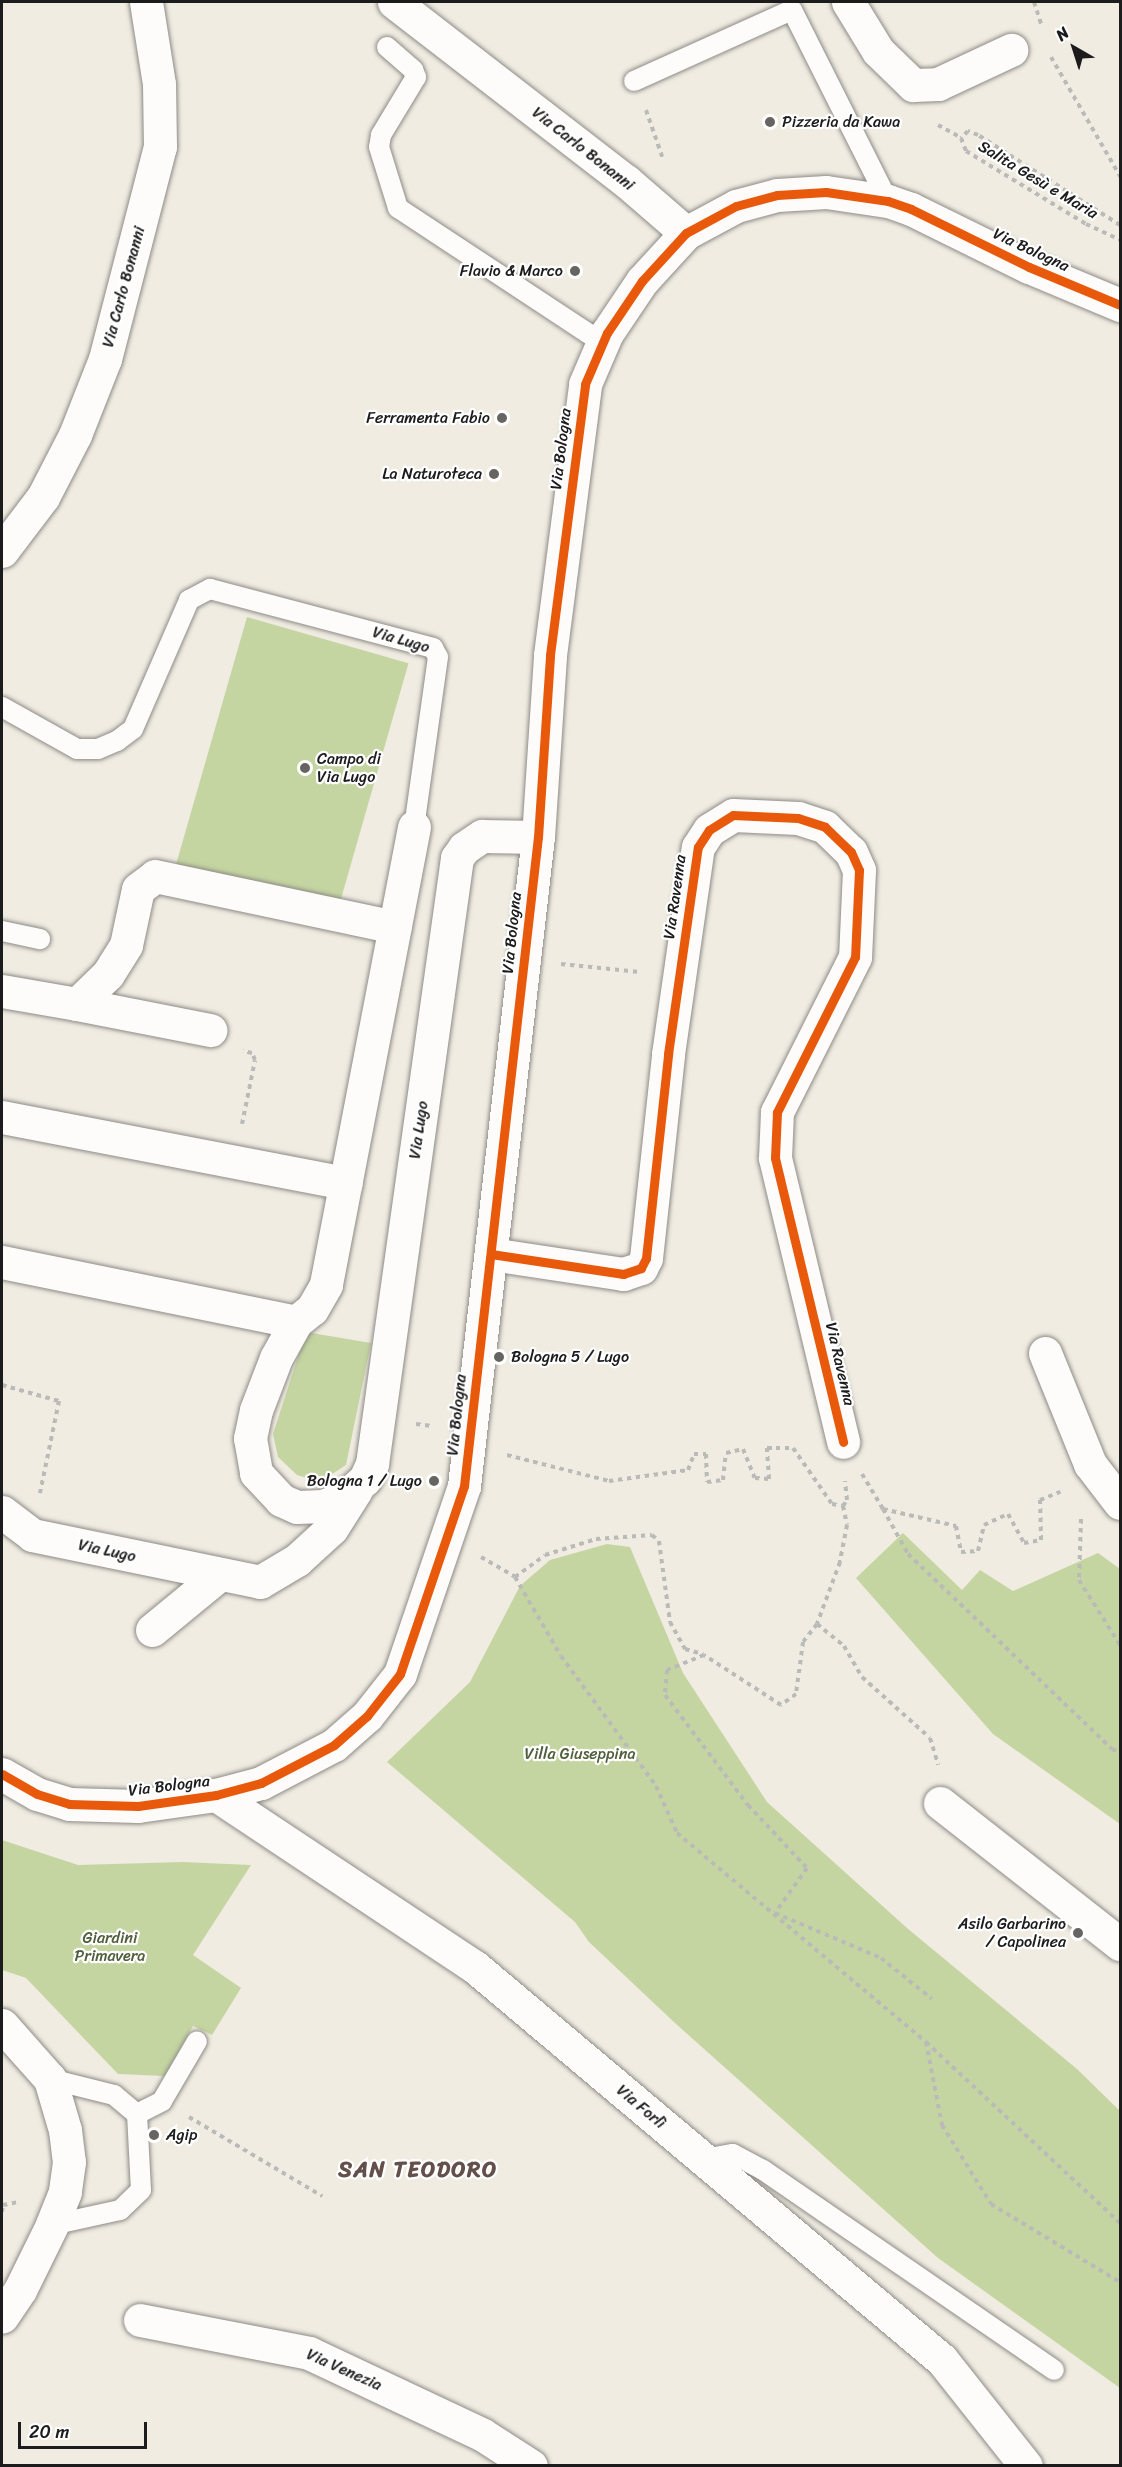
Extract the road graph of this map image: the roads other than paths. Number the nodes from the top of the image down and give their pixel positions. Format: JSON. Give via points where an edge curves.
{"nodes":[{"id":1,"x":146,"y":2,"type":"edge"},
{"id":2,"x":394,"y":2,"type":"edge"},
{"id":3,"x":848,"y":2,"type":"edge"},
{"id":4,"x":387,"y":47,"type":"dead end"},
{"id":5,"x":1011,"y":50,"type":"dead end"},
{"id":6,"x":634,"y":81,"type":"road end"},
{"id":7,"x":888,"y":201,"type":"junction"},
{"id":8,"x":686,"y":233,"type":"junction"},
{"id":9,"x":1120,"y":305,"type":"edge"},
{"id":10,"x":603,"y":343,"type":"junction"},
{"id":11,"x":2,"y":553,"type":"edge"},
{"id":12,"x":2,"y":707,"type":"edge"},
{"id":13,"x":414,"y":827,"type":"joint"},
{"id":14,"x":538,"y":837,"type":"junction"},
{"id":15,"x":395,"y":927,"type":"junction"},
{"id":16,"x":2,"y":931,"type":"edge"},
{"id":17,"x":40,"y":939,"type":"dead end"},
{"id":18,"x":2,"y":991,"type":"edge"},
{"id":19,"x":77,"y":1004,"type":"junction"},
{"id":20,"x":210,"y":1030,"type":"road end"},
{"id":21,"x":2,"y":1117,"type":"edge"},
{"id":22,"x":346,"y":1183,"type":"junction"},
{"id":23,"x":490,"y":1254,"type":"junction"},
{"id":24,"x":2,"y":1262,"type":"edge"},
{"id":25,"x":296,"y":1322,"type":"junction"},
{"id":26,"x":1045,"y":1353,"type":"dead end"},
{"id":27,"x":843,"y":1457,"type":"road end"},
{"id":28,"x":357,"y":1488,"type":"junction"},
{"id":29,"x":1118,"y":1500,"type":"edge"},
{"id":30,"x":2,"y":1512,"type":"edge"},
{"id":31,"x":219,"y":1575,"type":"junction"},
{"id":32,"x":152,"y":1630,"type":"dead end"},
{"id":33,"x":2,"y":1774,"type":"edge"},
{"id":34,"x":216,"y":1795,"type":"junction"},
{"id":35,"x":940,"y":1803,"type":"road end"},
{"id":36,"x":1120,"y":1944,"type":"edge"},
{"id":37,"x":2,"y":2025,"type":"edge"},
{"id":38,"x":197,"y":2041,"type":"dead end"},
{"id":39,"x":50,"y":2079,"type":"junction"},
{"id":40,"x":137,"y":2114,"type":"junction"},
{"id":41,"x":704,"y":2159,"type":"junction"},
{"id":42,"x":52,"y":2225,"type":"junction"},
{"id":43,"x":2,"y":2317,"type":"edge"},
{"id":44,"x":140,"y":2320,"type":"dead end"},
{"id":45,"x":1054,"y":2370,"type":"dead end"},
{"id":46,"x":531,"y":2466,"type":"edge"},
{"id":47,"x":1026,"y":2466,"type":"edge"}],
"edges":[{"from":1,"to":11,"type":"street","name":"Via Carlo Bonanni","via":[[159,84],[158,158],[96,381],[75,435],[43,497]]},
{"from":2,"to":8,"type":"street","name":"Via Carlo Bonanni"},
{"from":3,"to":5,"type":"street","via":[[878,51],[914,85],[938,84]]},
{"from":4,"to":10,"type":"lane","via":[[413,70],[416,78],[381,135],[379,147],[398,208]]},
{"from":6,"to":7,"type":"lane","via":[[792,10]]},
{"from":7,"to":8,"type":"street","name":"Via Bologna","via":[[826,192],[777,195],[736,206]]},
{"from":7,"to":9,"type":"street","name":"Via Bologna"},
{"from":8,"to":10,"type":"street","name":"Via Bologna","via":[[642,281]]},
{"from":10,"to":14,"type":"street","name":"Via Bologna","via":[[583,396],[550,655]]},
{"from":12,"to":13,"type":"lane","name":"Via Lugo","via":[[77,749],[98,749],[117,741],[133,729],[189,600],[210,589],[438,652]]},
{"from":13,"to":15,"type":"street","name":"Via Lugo"},
{"from":14,"to":23,"type":"street","name":"Via Bologna"},
{"from":14,"to":28,"type":"street","name":"Via Lugo","via":[[482,836],[457,858],[375,1454]]},
{"from":15,"to":19,"type":"street","via":[[155,876],[138,890],[126,945],[108,974]]},
{"from":15,"to":22,"type":"street","name":"Via Lugo"},
{"from":16,"to":17,"type":"lane"},
{"from":18,"to":19,"type":"street"},
{"from":19,"to":20,"type":"street"},
{"from":21,"to":22,"type":"street"},
{"from":22,"to":25,"type":"street","name":"Via Lugo","via":[[326,1285],[312,1309]]},
{"from":23,"to":27,"type":"street","name":"Via Ravenna","via":[[623,1274],[641,1268],[646,1258],[696,852],[717,823],[736,815],[806,819],[825,827],[851,852],[860,876],[855,957],[777,1112],[775,1158]]},
{"from":23,"to":34,"type":"street","name":"Via Bologna","via":[[464,1486],[400,1674],[367,1716],[334,1745],[261,1783]]},
{"from":24,"to":25,"type":"street"},
{"from":25,"to":28,"type":"street","name":"Via Lugo","via":[[256,1410],[250,1438],[256,1473],[281,1500],[297,1507],[333,1504]]},
{"from":26,"to":29,"type":"street","via":[[1090,1464]]},
{"from":28,"to":31,"type":"street","name":"Via Lugo","via":[[332,1528],[297,1560],[260,1582]]},
{"from":30,"to":31,"type":"street","name":"Via Lugo","via":[[32,1535]]},
{"from":31,"to":32,"type":"street"},
{"from":33,"to":34,"type":"street","name":"Via Bologna","via":[[37,1794],[69,1804],[138,1806]]},
{"from":34,"to":41,"type":"street","name":"Via Forlì","via":[[475,1967]]},
{"from":35,"to":36,"type":"street"},
{"from":37,"to":39,"type":"street"},
{"from":38,"to":40,"type":"lane","via":[[162,2101]]},
{"from":39,"to":40,"type":"lane","via":[[114,2095]]},
{"from":39,"to":42,"type":"street","via":[[65,2130],[69,2163],[65,2192]]},
{"from":40,"to":42,"type":"lane","via":[[141,2190],[120,2210]]},
{"from":41,"to":45,"type":"lane","via":[[733,2154],[763,2170]]},
{"from":41,"to":47,"type":"street","name":"Via Forlì","via":[[942,2360]]},
{"from":42,"to":43,"type":"street"},
{"from":44,"to":46,"type":"street","name":"Via Venezia","via":[[309,2353],[483,2435]]}]}
